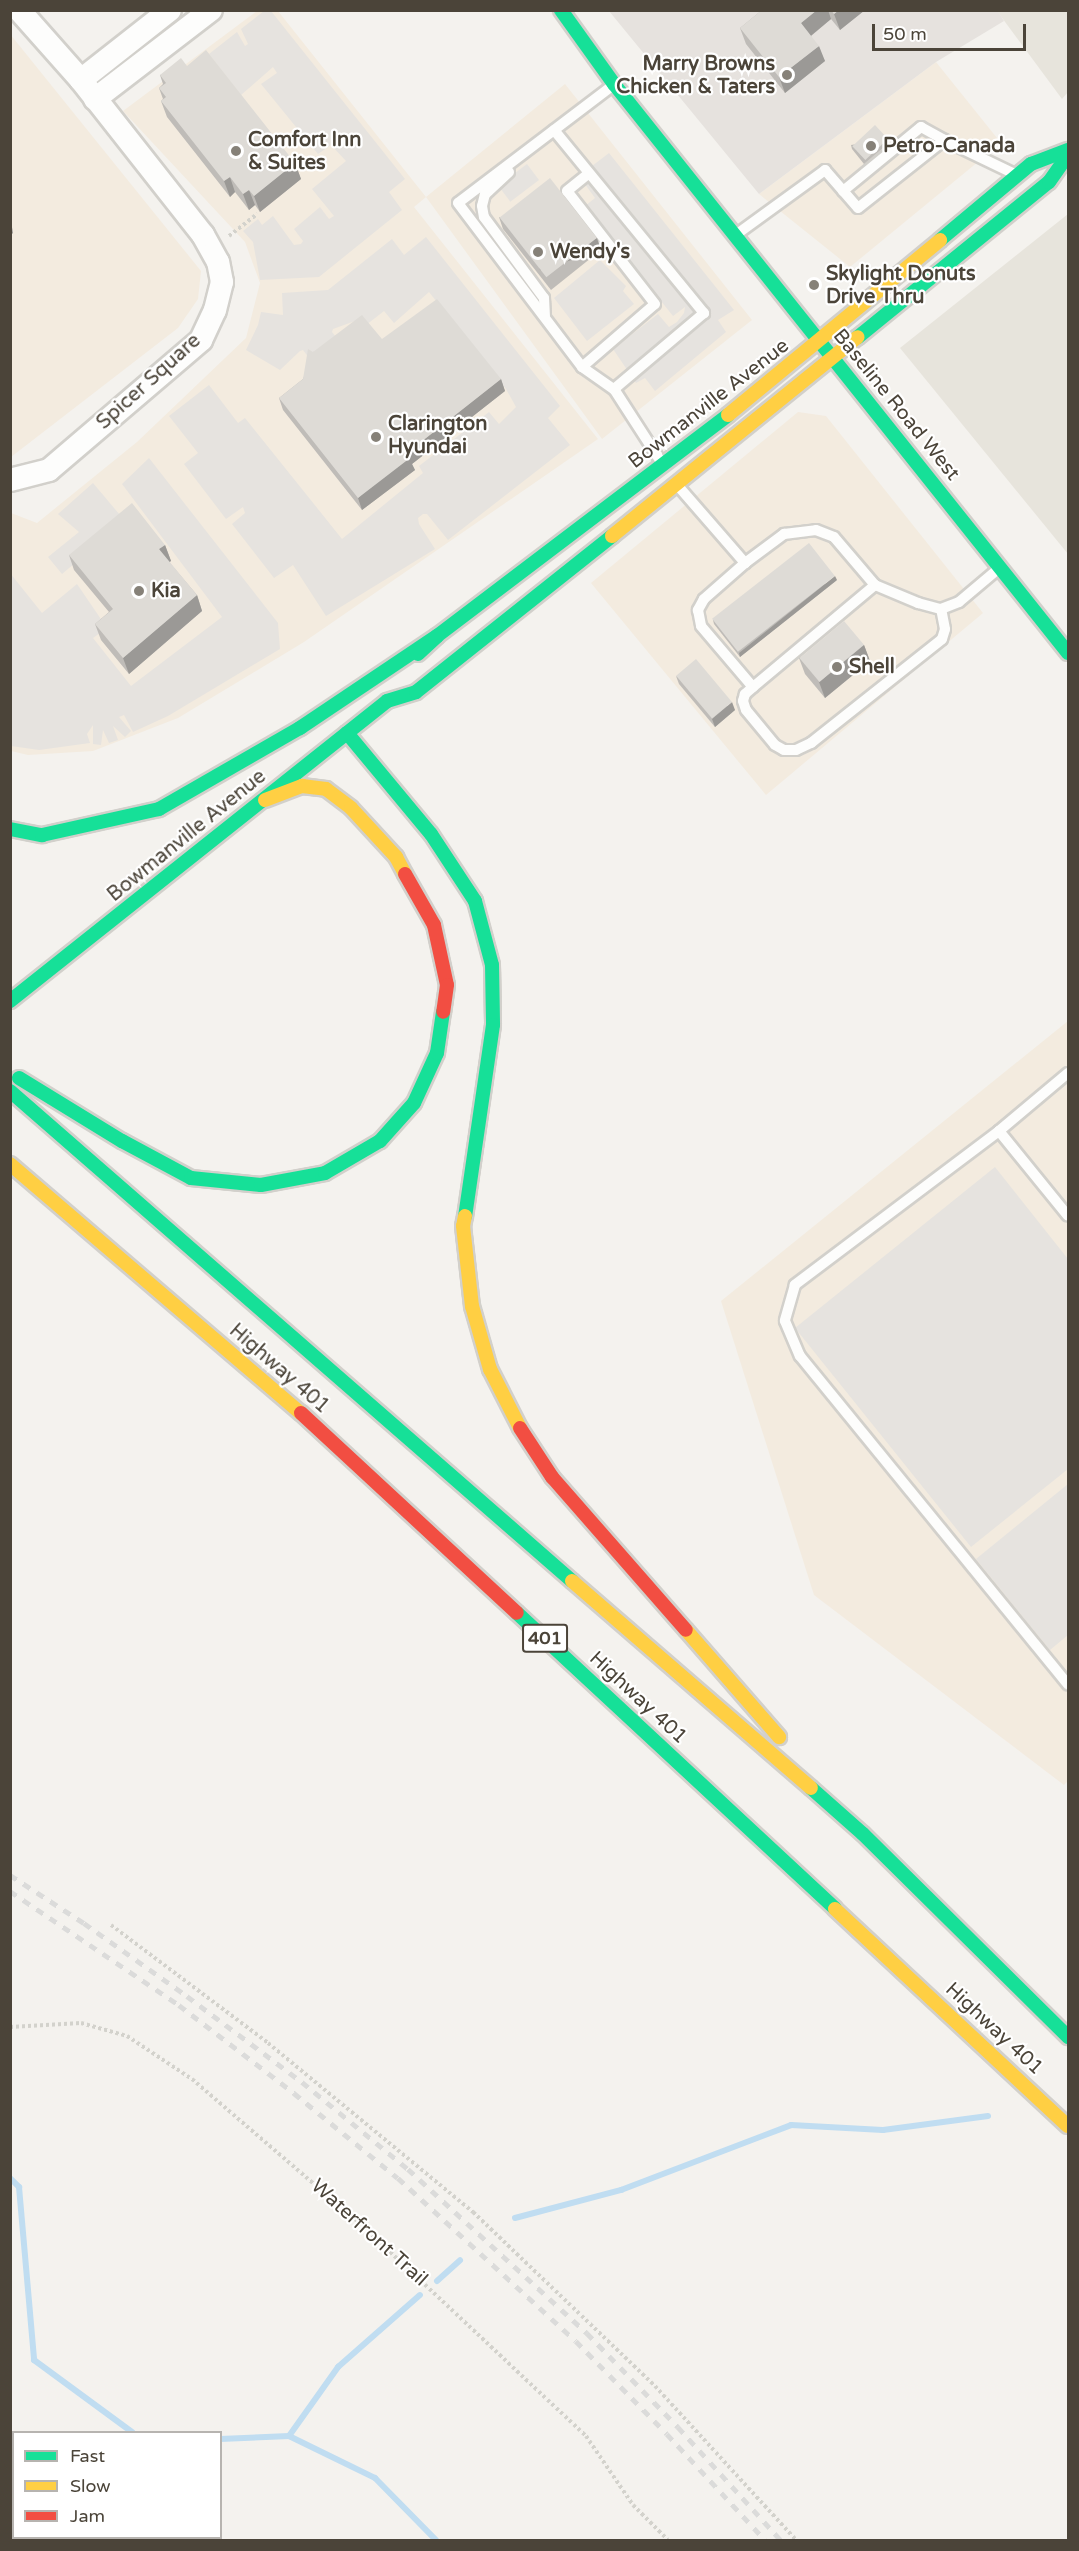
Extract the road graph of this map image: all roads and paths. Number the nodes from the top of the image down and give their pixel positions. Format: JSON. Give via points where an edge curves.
{"nodes":[{"id":1,"x":19,"y":10,"type":"edge"},
{"id":2,"x":170,"y":10,"type":"edge"},
{"id":3,"x":211,"y":10,"type":"edge"},
{"id":4,"x":561,"y":10,"type":"edge"},
{"id":5,"x":81,"y":80,"type":"junction"},
{"id":6,"x":614,"y":84,"type":"junction"},
{"id":7,"x":95,"y":99,"type":"junction"},
{"id":8,"x":554,"y":130,"type":"junction"},
{"id":9,"x":944,"y":140,"type":"junction"},
{"id":10,"x":529,"y":149,"type":"junction"},
{"id":11,"x":1068,"y":150,"type":"edge"},
{"id":12,"x":1068,"y":155,"type":"edge"},
{"id":13,"x":589,"y":173,"type":"junction"},
{"id":14,"x":1018,"y":175,"type":"junction"},
{"id":15,"x":843,"y":191,"type":"junction"},
{"id":16,"x":257,"y":214,"type":"edge"},
{"id":17,"x":229,"y":236,"type":"dead end"},
{"id":18,"x":734,"y":236,"type":"junction"},
{"id":19,"x":545,"y":316,"type":"junction"},
{"id":20,"x":820,"y":341,"type":"junction"},
{"id":21,"x":834,"y":358,"type":"junction"},
{"id":22,"x":582,"y":367,"type":"junction"},
{"id":23,"x":614,"y":389,"type":"junction"},
{"id":24,"x":664,"y":466,"type":"junction"},
{"id":25,"x":10,"y":480,"type":"edge"},
{"id":26,"x":677,"y":484,"type":"junction"},
{"id":27,"x":745,"y":563,"type":"junction"},
{"id":28,"x":1000,"y":567,"type":"junction"},
{"id":29,"x":875,"y":585,"type":"junction"},
{"id":30,"x":941,"y":609,"type":"junction"},
{"id":31,"x":437,"y":636,"type":"junction"},
{"id":32,"x":1068,"y":653,"type":"edge"},
{"id":33,"x":753,"y":687,"type":"junction"},
{"id":34,"x":387,"y":701,"type":"junction"},
{"id":35,"x":347,"y":733,"type":"junction"},
{"id":36,"x":265,"y":800,"type":"junction"},
{"id":37,"x":10,"y":829,"type":"edge"},
{"id":38,"x":11,"y":1001,"type":"edge"},
{"id":39,"x":10,"y":1072,"type":"edge"},
{"id":40,"x":1068,"y":1073,"type":"edge"},
{"id":41,"x":10,"y":1091,"type":"edge"},
{"id":42,"x":999,"y":1131,"type":"junction"},
{"id":43,"x":10,"y":1164,"type":"edge"},
{"id":44,"x":1068,"y":1216,"type":"edge"},
{"id":45,"x":1068,"y":1686,"type":"edge"},
{"id":46,"x":863,"y":1834,"type":"junction"},
{"id":47,"x":111,"y":1925,"type":"dead end"},
{"id":48,"x":10,"y":2027,"type":"edge"},
{"id":49,"x":1068,"y":2037,"type":"edge"},
{"id":50,"x":1068,"y":2127,"type":"edge"},
{"id":51,"x":668,"y":2541,"type":"edge"},
{"id":52,"x":796,"y":2541,"type":"edge"}],
"edges":[{"from":1,"to":5,"type":"street","name":"Spicer Square"},
{"from":2,"to":5,"type":"street"},
{"from":3,"to":7,"type":"street"},
{"from":4,"to":6,"type":"main road","name":"Baseline Road West"},
{"from":5,"to":7,"type":"street","name":"Spicer Square"},
{"from":6,"to":8,"type":"lane"},
{"from":6,"to":18,"type":"main road","name":"Baseline Road West"},
{"from":7,"to":25,"type":"street","name":"Spicer Square","via":[[203,235],[218,262],[222,282],[201,340],[49,470]]},
{"from":8,"to":10,"type":"lane"},
{"from":8,"to":13,"type":"lane"},
{"from":9,"to":14,"type":"lane"},
{"from":9,"to":15,"type":"lane","via":[[921,127]]},
{"from":9,"to":15,"type":"lane","via":[[858,208]]},
{"from":10,"to":19,"type":"lane","via":[[485,194],[482,206],[484,217],[544,298]]},
{"from":10,"to":19,"type":"lane","via":[[458,203]]},
{"from":11,"to":14,"type":"main road","name":"Bowmanville Avenue","via":[[1031,164]]},
{"from":12,"to":21,"type":"main road","name":"Bowmanville Avenue","via":[[1049,182]]},
{"from":13,"to":22,"type":"lane","via":[[567,191],[655,304]]},
{"from":13,"to":23,"type":"lane","via":[[704,313]]},
{"from":14,"to":20,"type":"main road","name":"Bowmanville Avenue"},
{"from":15,"to":18,"type":"lane","via":[[825,170]]},
{"from":16,"to":17,"type":"path"},
{"from":18,"to":20,"type":"main road","name":"Baseline Road West"},
{"from":19,"to":22,"type":"lane"},
{"from":20,"to":21,"type":"main road","name":"Baseline Road West"},
{"from":20,"to":24,"type":"main road","name":"Bowmanville Avenue"},
{"from":21,"to":26,"type":"main road","name":"Bowmanville Avenue"},
{"from":21,"to":28,"type":"main road","name":"Baseline Road West"},
{"from":22,"to":23,"type":"lane"},
{"from":23,"to":24,"type":"lane"},
{"from":24,"to":26,"type":"lane"},
{"from":24,"to":31,"type":"main road","name":"Bowmanville Avenue"},
{"from":26,"to":27,"type":"lane"},
{"from":26,"to":34,"type":"main road","name":"Bowmanville Avenue","via":[[416,692]]},
{"from":27,"to":29,"type":"lane","via":[[784,534],[816,530],[834,537]]},
{"from":27,"to":33,"type":"lane","via":[[704,599],[698,610],[701,626]]},
{"from":28,"to":30,"type":"lane","via":[[959,602]]},
{"from":28,"to":32,"type":"main road","name":"Baseline Road West"},
{"from":29,"to":30,"type":"lane"},
{"from":29,"to":33,"type":"lane"},
{"from":30,"to":33,"type":"lane","via":[[945,629],[942,639],[811,743],[796,750],[775,745],[746,710],[745,694]]},
{"from":31,"to":34,"type":"main road","name":"Bowmanville Avenue","via":[[400,671]]},
{"from":31,"to":37,"type":"main road","via":[[300,728],[159,809],[42,835]]},
{"from":34,"to":35,"type":"main road","name":"Bowmanville Avenue"},
{"from":35,"to":36,"type":"main road","name":"Bowmanville Avenue"},
{"from":35,"to":46,"type":"main road","via":[[431,834],[475,901],[492,964],[493,1025],[463,1226],[472,1306],[490,1369],[515,1421],[552,1477]]},
{"from":36,"to":38,"type":"main road","name":"Bowmanville Avenue"},
{"from":36,"to":39,"type":"main road","via":[[302,786],[326,789],[351,808],[396,857],[434,925],[447,985],[437,1053],[414,1103],[380,1141],[325,1173],[261,1185],[191,1178],[122,1142]]},
{"from":40,"to":42,"type":"lane"},
{"from":41,"to":46,"type":"main road","name":"Highway 401"},
{"from":42,"to":44,"type":"lane"},
{"from":42,"to":45,"type":"lane","via":[[795,1285],[785,1322],[800,1356]]},
{"from":43,"to":50,"type":"main road","name":"Highway 401","number":"401","via":[[311,1422]]},
{"from":46,"to":49,"type":"main road","name":"Highway 401"},
{"from":47,"to":52,"type":"path","via":[[268,2043],[473,2212],[655,2386]]},
{"from":48,"to":51,"type":"path","name":"Waterfront Trail","via":[[81,2023],[127,2036],[192,2079],[355,2219],[586,2436],[633,2505]]}]}
